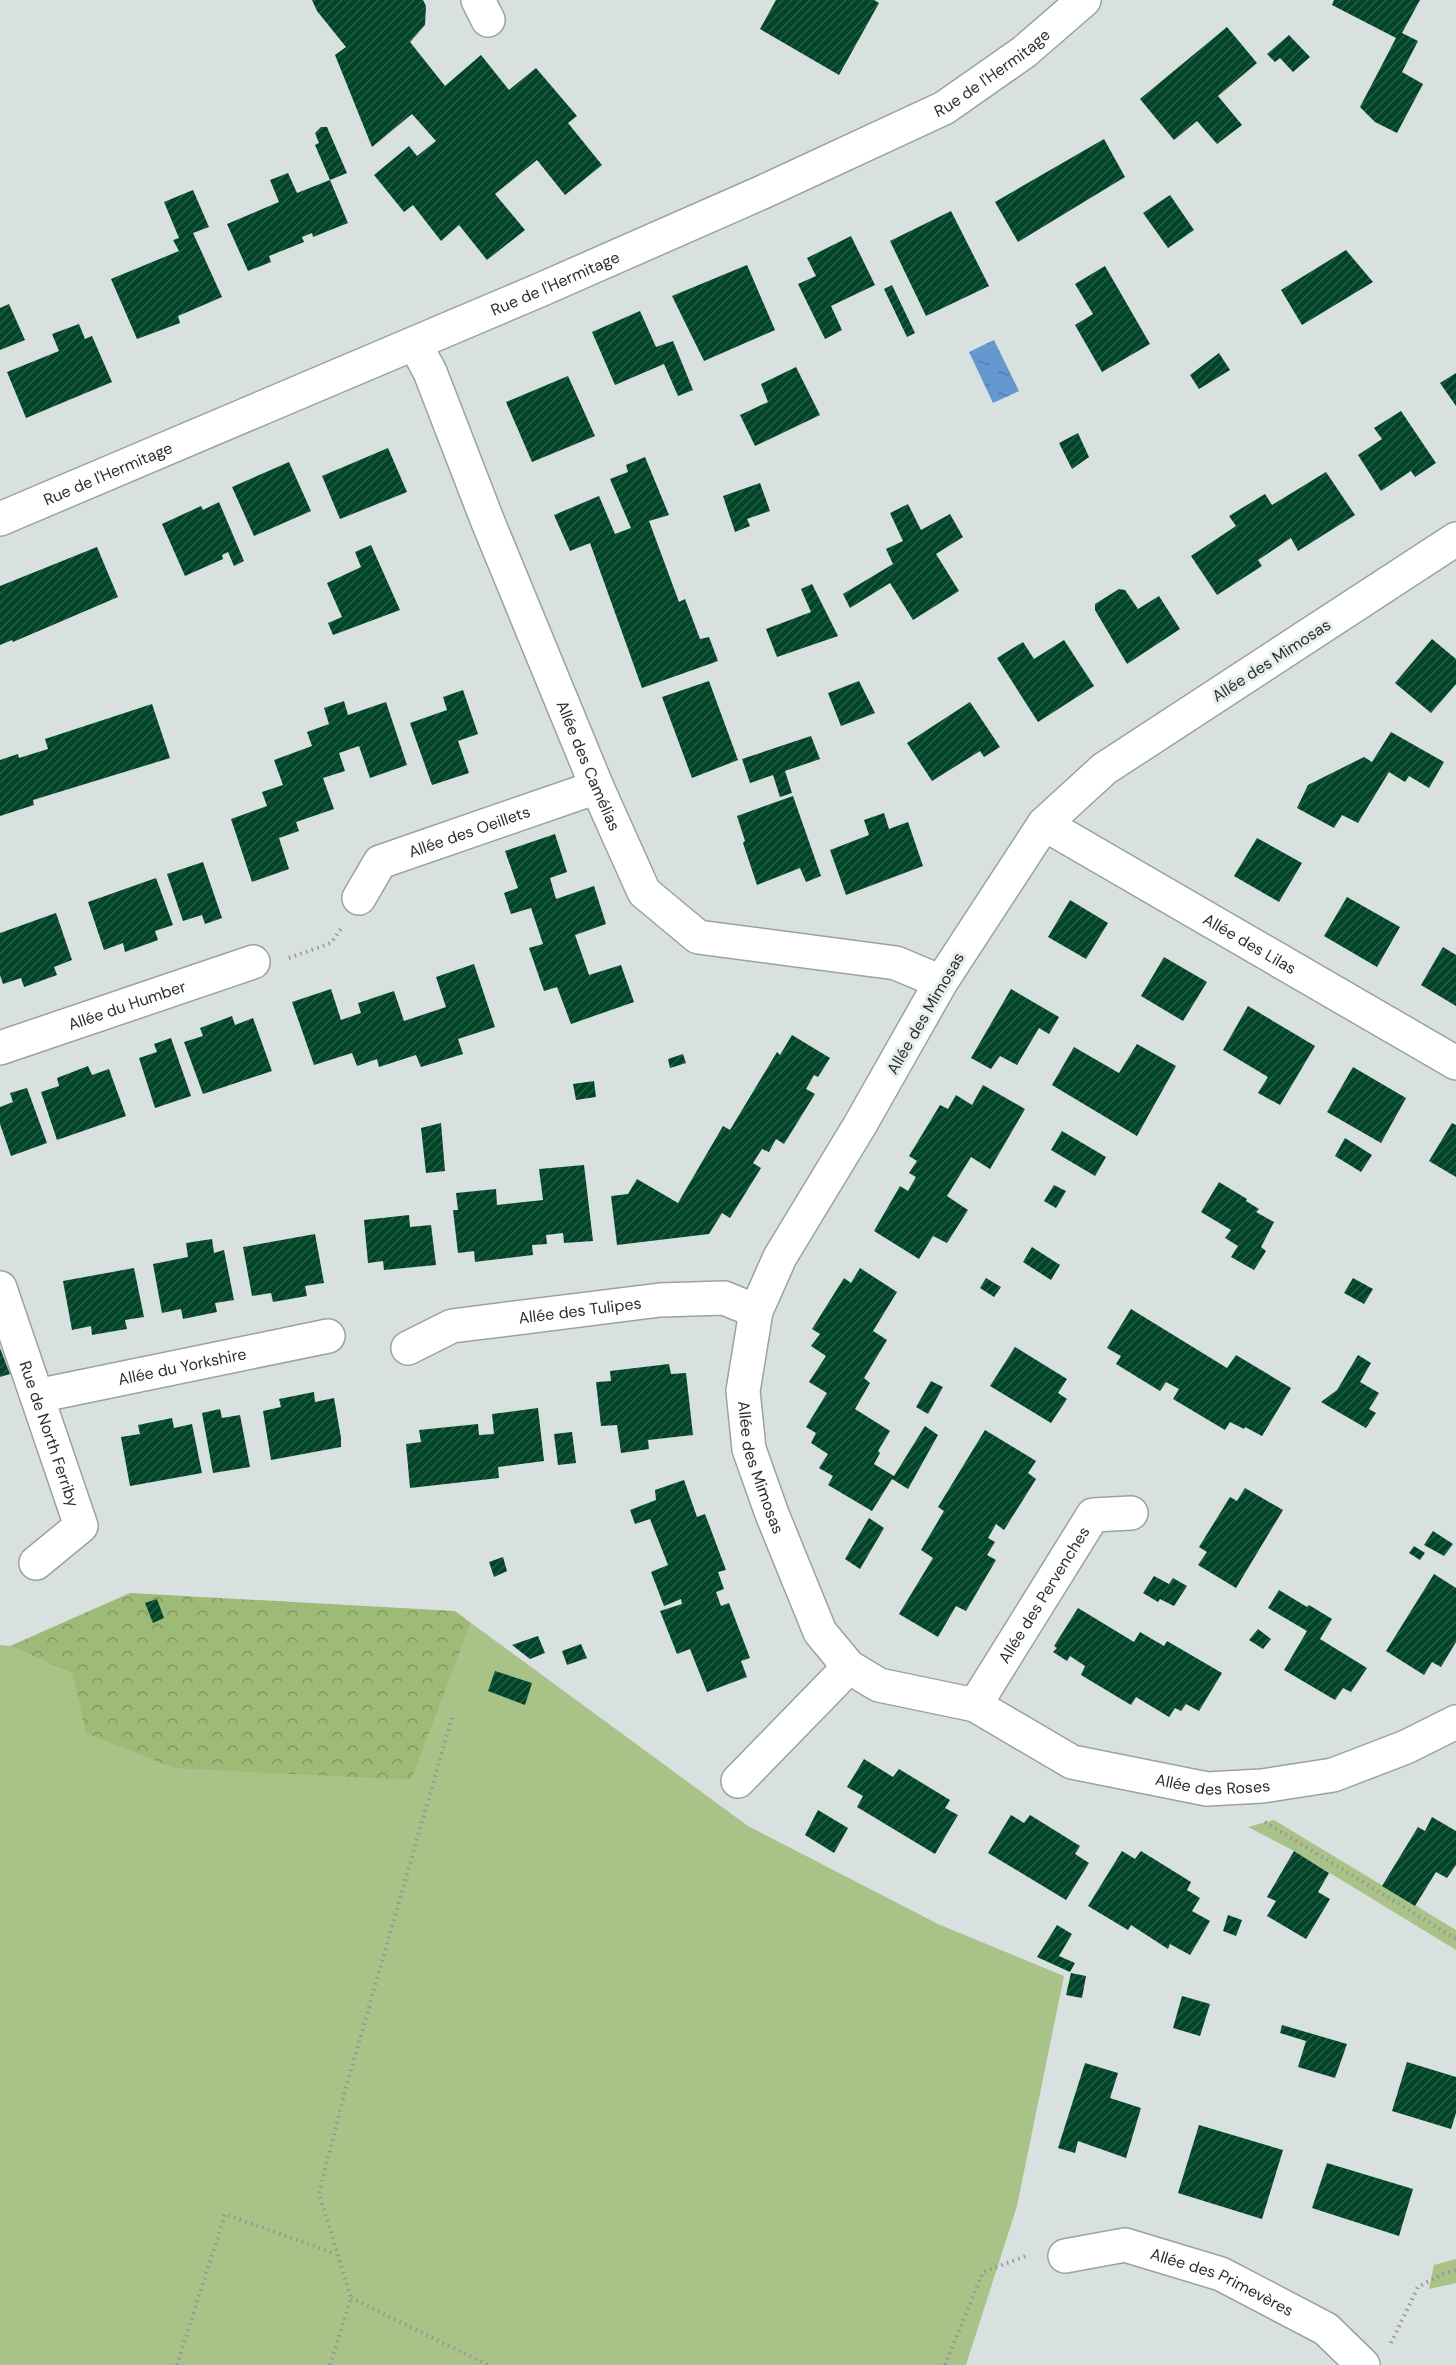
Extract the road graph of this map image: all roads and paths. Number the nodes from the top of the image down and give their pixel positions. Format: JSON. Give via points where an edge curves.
{"nodes":[{"id":1,"x":1084,"y":0,"type":"edge"},
{"id":2,"x":415,"y":344,"type":"junction"},
{"id":3,"x":0,"y":519,"type":"edge"},
{"id":4,"x":1456,"y":539,"type":"edge"},
{"id":5,"x":597,"y":787,"type":"junction"},
{"id":6,"x":1044,"y":824,"type":"junction"},
{"id":7,"x":360,"y":898,"type":"joint"},
{"id":8,"x":252,"y":962,"type":"joint"},
{"id":9,"x":941,"y":982,"type":"junction"},
{"id":10,"x":0,"y":1048,"type":"edge"},
{"id":11,"x":1456,"y":1063,"type":"edge"},
{"id":12,"x":0,"y":1288,"type":"edge"},
{"id":13,"x":756,"y":1311,"type":"junction"},
{"id":14,"x":328,"y":1336,"type":"dead end"},
{"id":15,"x":408,"y":1348,"type":"dead end"},
{"id":16,"x":37,"y":1396,"type":"junction"},
{"id":17,"x":1131,"y":1514,"type":"dead end"},
{"id":18,"x":36,"y":1563,"type":"dead end"},
{"id":19,"x":849,"y":1667,"type":"junction"},
{"id":20,"x":975,"y":1705,"type":"junction"},
{"id":21,"x":452,"y":1717,"type":"dead end"},
{"id":22,"x":1456,"y":1722,"type":"edge"},
{"id":23,"x":738,"y":1781,"type":"dead end"},
{"id":24,"x":1262,"y":1786,"type":"junction"},
{"id":25,"x":1456,"y":1939,"type":"edge"},
{"id":26,"x":337,"y":2254,"type":"junction"},
{"id":27,"x":1065,"y":2256,"type":"joint"},
{"id":28,"x":1456,"y":2270,"type":"edge"},
{"id":29,"x":351,"y":2298,"type":"junction"},
{"id":30,"x":1376,"y":2356,"type":"edge"},
{"id":31,"x":177,"y":2365,"type":"edge"},
{"id":32,"x":330,"y":2365,"type":"edge"},
{"id":33,"x":488,"y":2365,"type":"edge"},
{"id":34,"x":945,"y":2365,"type":"edge"}],
"edges":[{"from":1,"to":2,"type":"street","name":"Rue de l'Hermitage","via":[[1024,52],[944,108]]},
{"from":2,"to":3,"type":"street","name":"Rue de l'Hermitage"},
{"from":2,"to":5,"type":"street","name":"Allée des Camélias","via":[[430,372]]},
{"from":4,"to":6,"type":"street","name":"Allée des Mimosas","via":[[1104,769]]},
{"from":5,"to":7,"type":"street","name":"Allée des Oeillets","via":[[380,862]]},
{"from":5,"to":9,"type":"street","name":"Allée des Camélias","via":[[644,892],[698,936],[896,963]]},
{"from":6,"to":9,"type":"street","name":"Allée des Mimosas"},
{"from":6,"to":11,"type":"street","name":"Allée des Lilas"},
{"from":7,"to":8,"type":"path","via":[[332,943],[278,961]]},
{"from":8,"to":10,"type":"street","name":"Allée du Humber"},
{"from":9,"to":13,"type":"street","name":"Allée des Mimosas","via":[[780,1257]]},
{"from":12,"to":16,"type":"street","name":"Rue de North Ferriby"},
{"from":13,"to":15,"type":"street","name":"Allée des Tulipes","via":[[724,1298],[660,1300],[452,1326]]},
{"from":13,"to":19,"type":"street","name":"Allée des Mimosas","via":[[742,1391],[749,1449],[820,1632]]},
{"from":14,"to":16,"type":"street","name":"Allée du Yorkshire"},
{"from":16,"to":18,"type":"street","name":"Rue de North Ferriby","via":[[81,1526]]},
{"from":17,"to":20,"type":"street","name":"Allée des Pervenches","via":[[1093,1515]]},
{"from":19,"to":20,"type":"street","name":"Allée des Mimosas","via":[[879,1685]]},
{"from":19,"to":23,"type":"street"},
{"from":20,"to":24,"type":"street","name":"Allée des Roses","via":[[1072,1762],[1207,1789]]},
{"from":21,"to":26,"type":"path","via":[[319,2193]]},
{"from":22,"to":24,"type":"street","name":"Allée des Roses","via":[[1407,1747],[1333,1775]]},
{"from":24,"to":25,"type":"path","via":[[1258,1818]]},
{"from":26,"to":29,"type":"path"},
{"from":26,"to":31,"type":"path","via":[[225,2214]]},
{"from":27,"to":30,"type":"street","name":"Allée des Primevères","via":[[1125,2246],[1221,2274]]},
{"from":27,"to":34,"type":"path","via":[[1026,2255],[983,2272]]},
{"from":28,"to":30,"type":"path","via":[[1418,2287]]},
{"from":29,"to":32,"type":"path"},
{"from":29,"to":33,"type":"path"}]}
